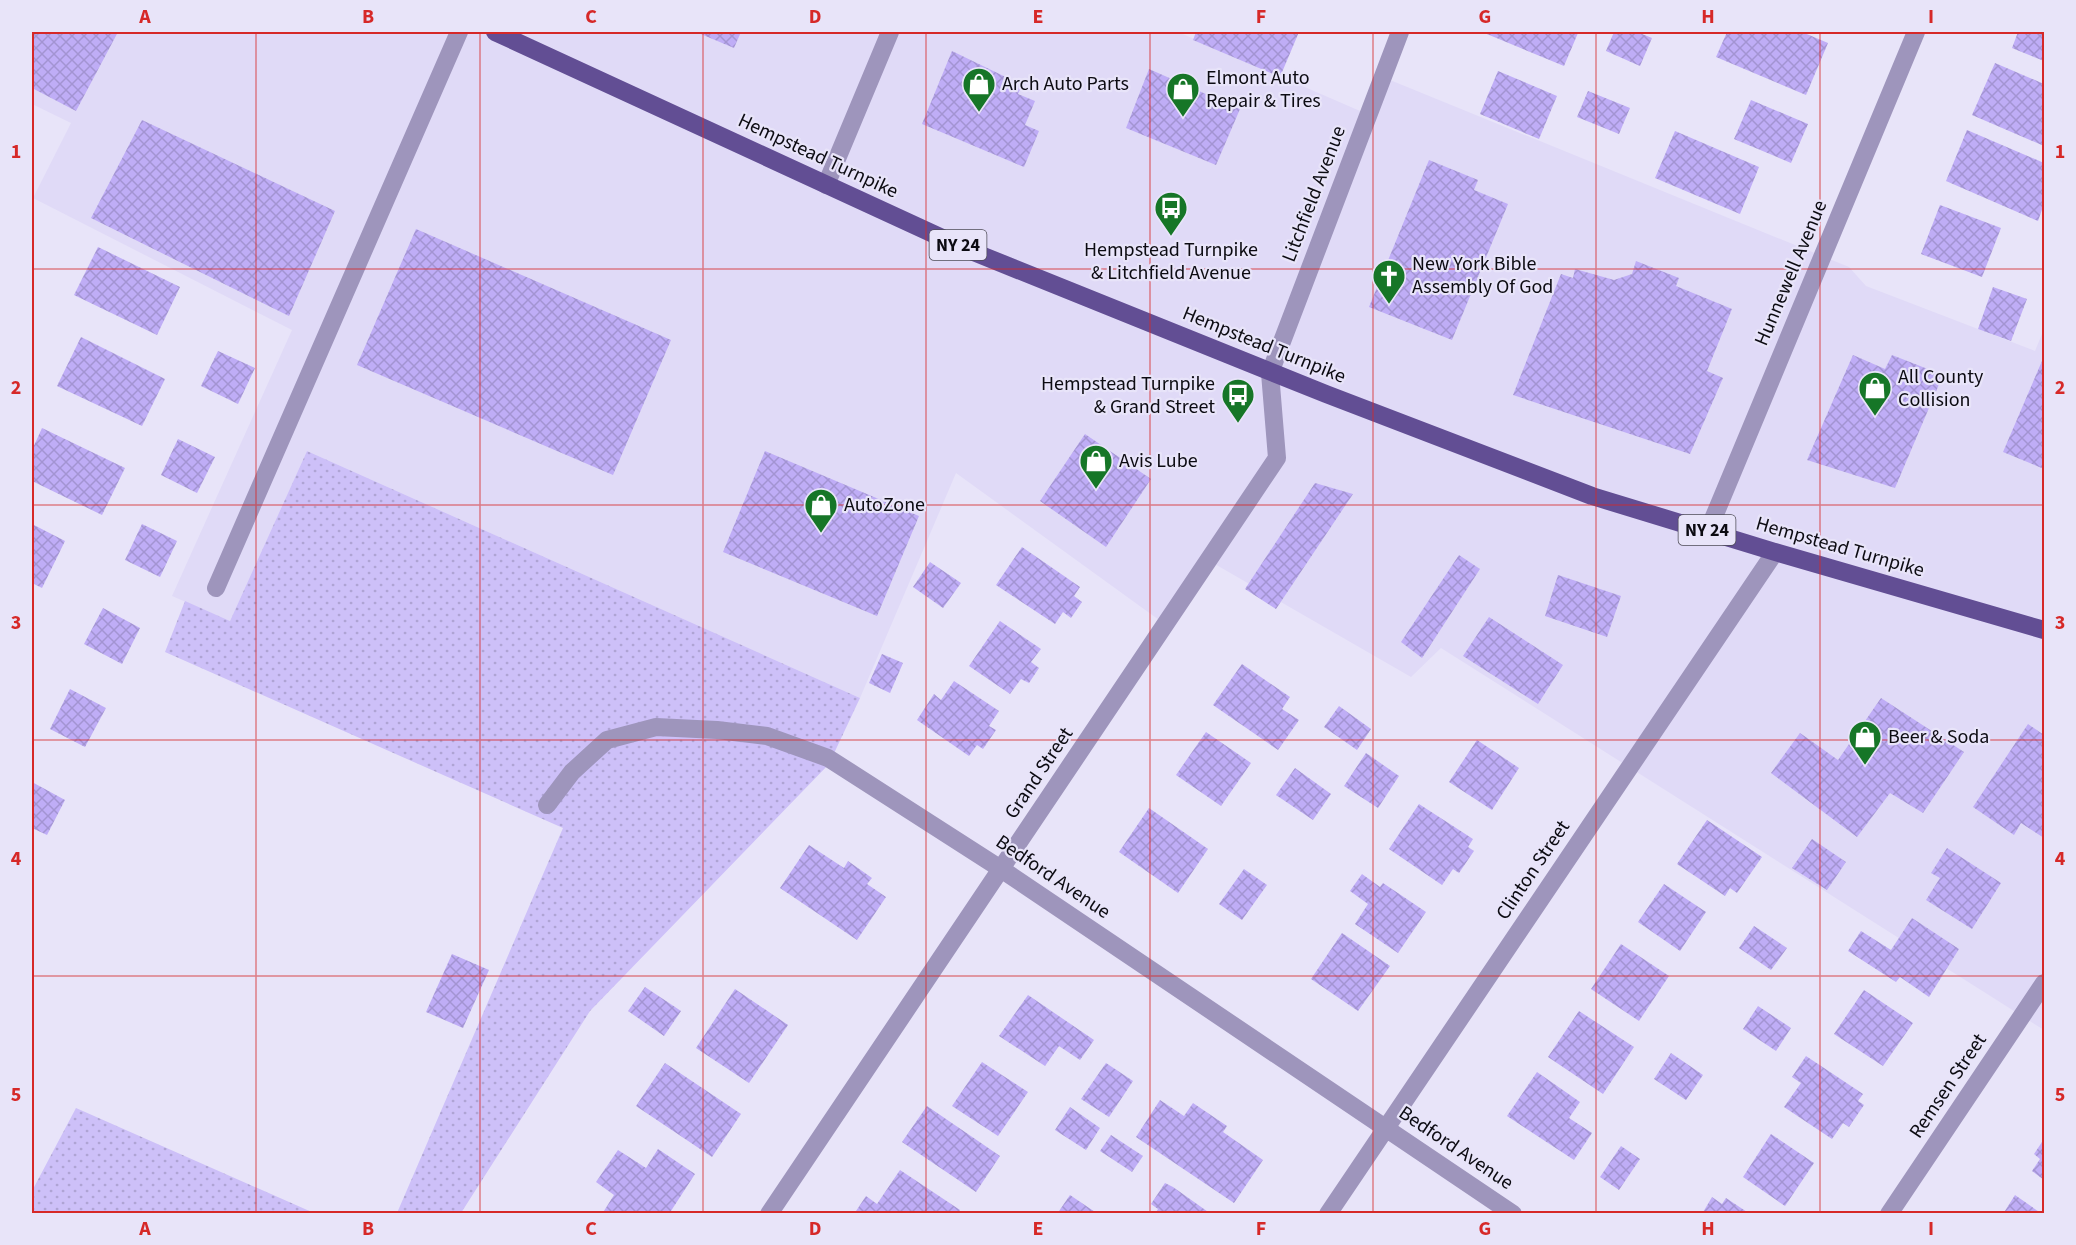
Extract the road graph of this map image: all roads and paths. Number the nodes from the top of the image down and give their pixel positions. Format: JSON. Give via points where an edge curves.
{"nodes":[{"id":1,"x":459,"y":32,"type":"edge"},
{"id":2,"x":495,"y":32,"type":"edge"},
{"id":3,"x":890,"y":32,"type":"edge"},
{"id":4,"x":1400,"y":32,"type":"edge"},
{"id":5,"x":1916,"y":32,"type":"edge"},
{"id":6,"x":826,"y":184,"type":"junction"},
{"id":7,"x":1270,"y":373,"type":"junction"},
{"id":8,"x":1708,"y":531,"type":"junction"},
{"id":9,"x":1775,"y":552,"type":"junction"},
{"id":10,"x":216,"y":588,"type":"dead end"},
{"id":11,"x":2044,"y":630,"type":"edge"},
{"id":12,"x":547,"y":805,"type":"dead end"},
{"id":13,"x":1001,"y":869,"type":"junction"},
{"id":14,"x":2044,"y":983,"type":"edge"},
{"id":15,"x":2038,"y":1007,"type":"edge"},
{"id":16,"x":1386,"y":1128,"type":"junction"},
{"id":17,"x":769,"y":1214,"type":"edge"},
{"id":18,"x":1328,"y":1214,"type":"edge"},
{"id":19,"x":1513,"y":1214,"type":"edge"},
{"id":20,"x":1889,"y":1214,"type":"edge"}],
"edges":[{"from":1,"to":10,"type":"street"},
{"from":2,"to":6,"type":"main road","name":"Hempstead Turnpike","number":"NY 24"},
{"from":3,"to":6,"type":"street"},
{"from":4,"to":7,"type":"street","name":"Litchfield Avenue"},
{"from":5,"to":8,"type":"street","name":"Hunnewell Avenue"},
{"from":6,"to":7,"type":"main road","name":"Hempstead Turnpike","number":"NY 24","via":[[966,249]]},
{"from":7,"to":8,"type":"main road","name":"Hempstead Turnpike","number":"NY 24","via":[[1592,496]]},
{"from":7,"to":13,"type":"street","name":"Grand Street","via":[[1277,459]]},
{"from":8,"to":9,"type":"main road","name":"Hempstead Turnpike","number":"NY 24"},
{"from":9,"to":11,"type":"main road","name":"Hempstead Turnpike","number":"NY 24"},
{"from":9,"to":16,"type":"street","name":"Clinton Street"},
{"from":12,"to":13,"type":"street","name":"Bedford Avenue","via":[[572,772],[607,740],[656,727],[766,736],[828,758]]},
{"from":13,"to":16,"type":"street","name":"Bedford Avenue"},
{"from":13,"to":17,"type":"street","name":"Grand Street"},
{"from":14,"to":15,"type":"street","name":"Remsen Street"},
{"from":15,"to":20,"type":"street","name":"Remsen Street"},
{"from":16,"to":18,"type":"street","name":"Clinton Street"},
{"from":16,"to":19,"type":"street","name":"Bedford Avenue"}]}
